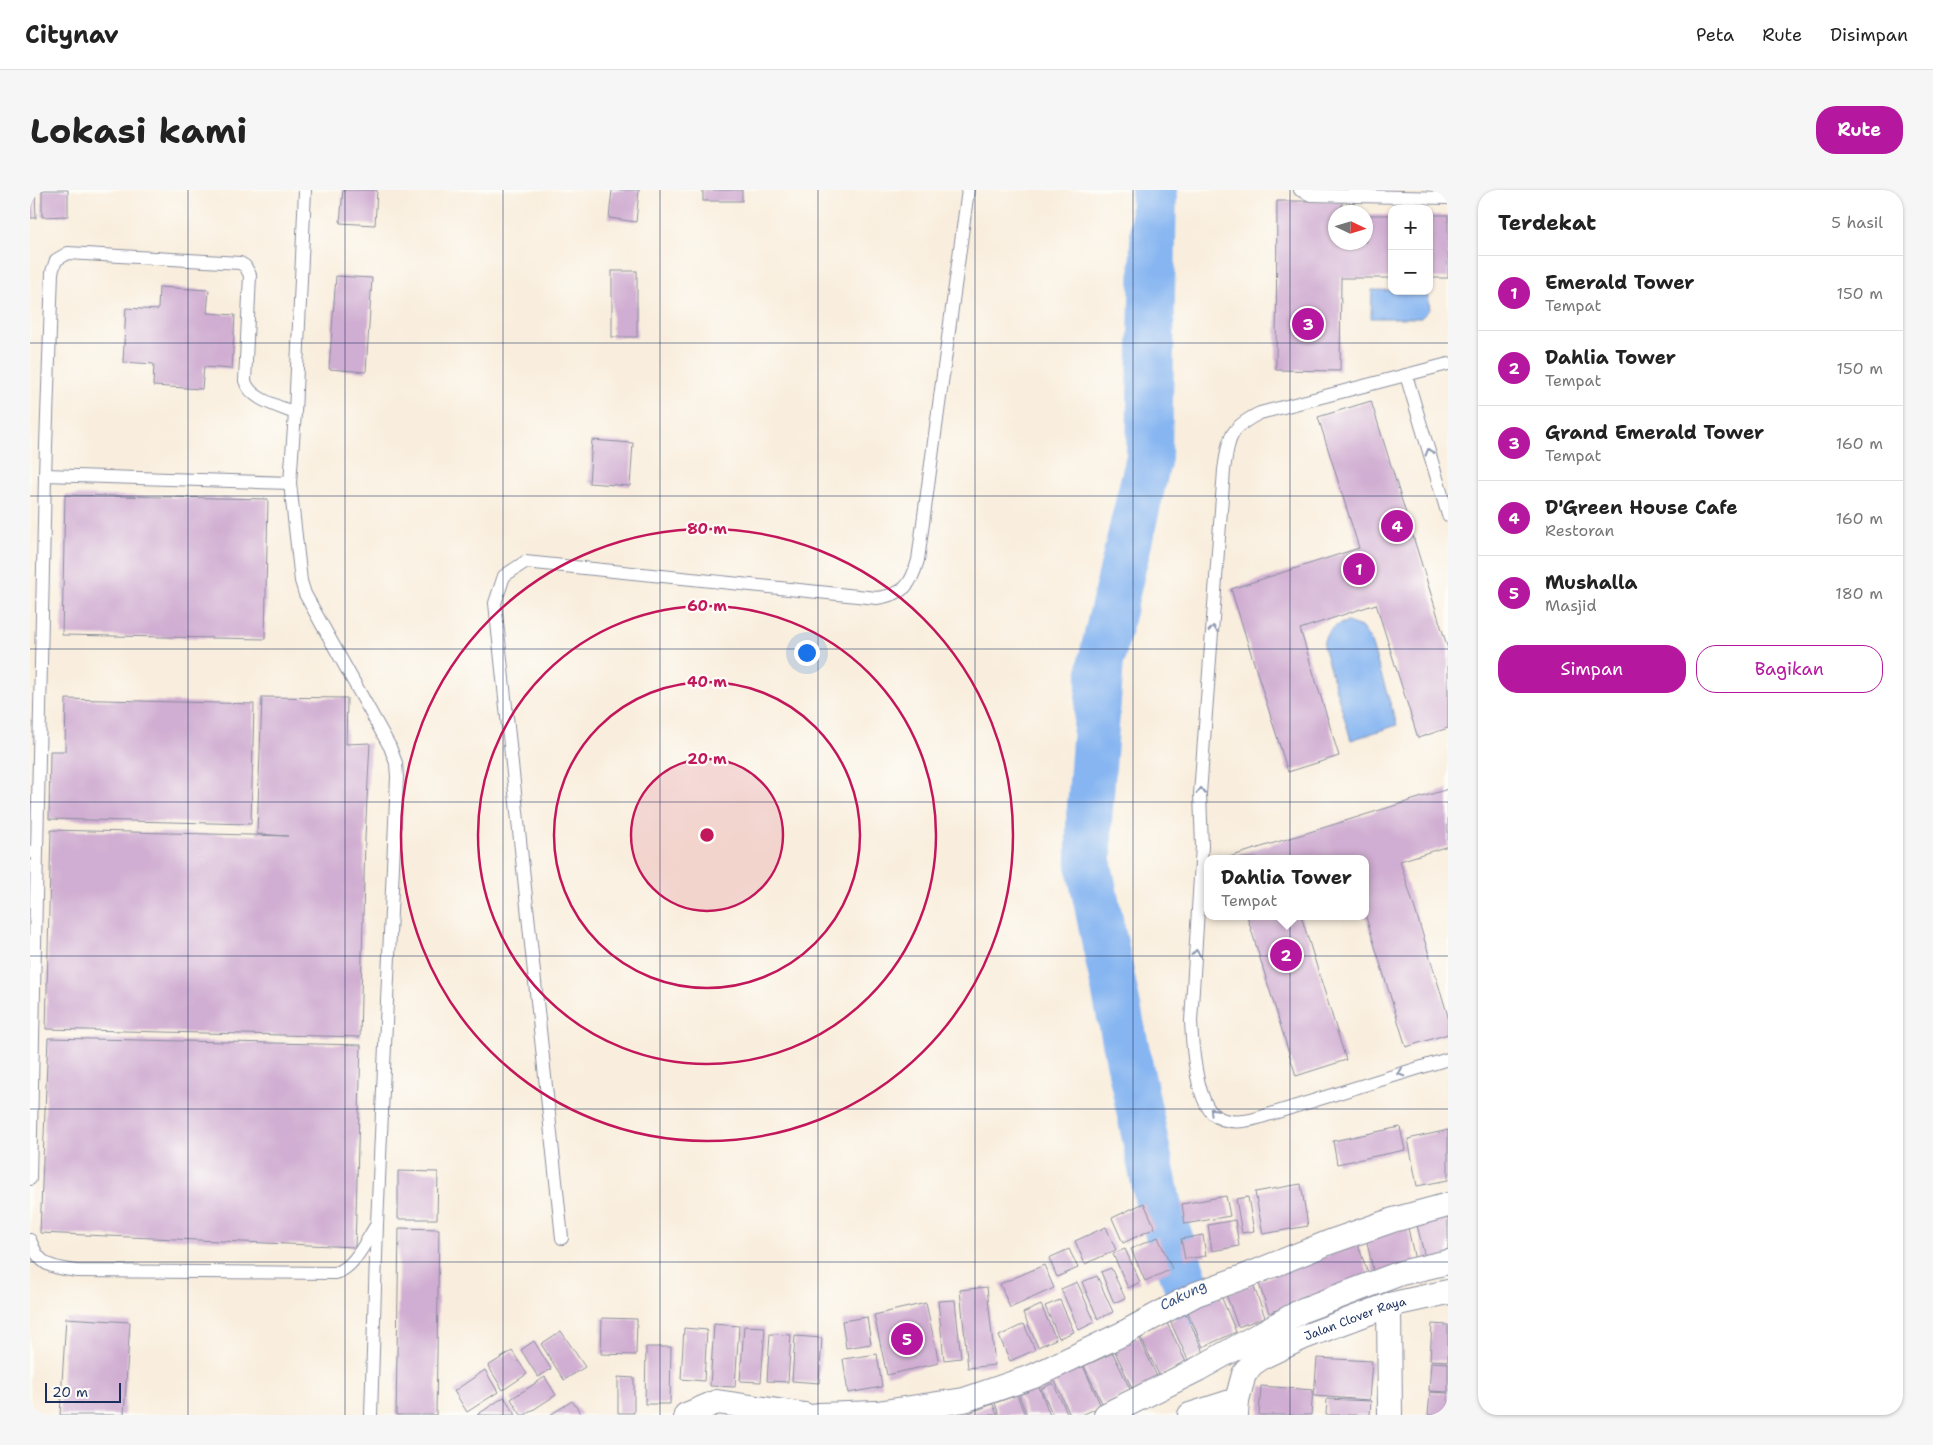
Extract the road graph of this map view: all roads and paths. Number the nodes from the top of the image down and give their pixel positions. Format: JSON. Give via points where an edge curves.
{"nodes":[{"id":1,"x":305,"y":190,"type":"edge"},
{"id":2,"x":968,"y":190,"type":"edge"},
{"id":3,"x":1300,"y":190,"type":"edge"},
{"id":4,"x":1448,"y":198,"type":"edge"},
{"id":5,"x":1448,"y":364,"type":"edge"},
{"id":6,"x":1406,"y":375,"type":"junction"},
{"id":7,"x":295,"y":413,"type":"junction"},
{"id":8,"x":45,"y":475,"type":"junction"},
{"id":9,"x":290,"y":483,"type":"junction"},
{"id":10,"x":1448,"y":515,"type":"edge"},
{"id":11,"x":1448,"y":1059,"type":"edge"},
{"id":12,"x":30,"y":1179,"type":"edge"},
{"id":13,"x":1448,"y":1205,"type":"edge"},
{"id":14,"x":377,"y":1224,"type":"junction"},
{"id":15,"x":562,"y":1238,"type":"dead end"},
{"id":16,"x":30,"y":1240,"type":"edge"},
{"id":17,"x":1448,"y":1262,"type":"edge"},
{"id":18,"x":1448,"y":1292,"type":"edge"},
{"id":19,"x":1389,"y":1305,"type":"junction"},
{"id":20,"x":1237,"y":1407,"type":"edge"},
{"id":21,"x":371,"y":1415,"type":"edge"},
{"id":22,"x":686,"y":1415,"type":"edge"},
{"id":23,"x":805,"y":1415,"type":"edge"},
{"id":24,"x":819,"y":1415,"type":"edge"},
{"id":25,"x":1106,"y":1415,"type":"edge"},
{"id":26,"x":1190,"y":1415,"type":"edge"},
{"id":27,"x":1390,"y":1415,"type":"edge"}],
"edges":[{"from":1,"to":7,"type":"lane"},
{"from":2,"to":15,"type":"lane","via":[[918,560],[913,578],[905,589],[877,598],[525,562],[504,576],[495,603]]},
{"from":3,"to":4,"type":"lane","via":[[1311,195]]},
{"from":5,"to":6,"type":"lane"},
{"from":10,"to":6,"type":"lane","one_way":true},
{"from":11,"to":6,"type":"lane","one_way":true,"via":[[1239,1122],[1220,1118],[1208,1106],[1200,1086],[1192,1045],[1202,846],[1200,794],[1227,449],[1233,431],[1260,412]]},
{"from":7,"to":8,"type":"lane","via":[[254,394],[246,386],[250,275],[245,266],[240,263],[68,253],[56,260],[52,272]]},
{"from":7,"to":9,"type":"lane"},
{"from":8,"to":9,"type":"lane"},
{"from":8,"to":12,"type":"lane"},
{"from":9,"to":14,"type":"lane","via":[[295,546],[305,594],[384,734],[396,770]]},
{"from":13,"to":24,"type":"street","via":[[1330,1242],[1189,1297],[1122,1334],[1034,1376],[964,1400],[877,1412]]},
{"from":14,"to":16,"type":"lane","via":[[352,1261],[335,1273],[77,1271],[41,1261]]},
{"from":14,"to":21,"type":"lane"},
{"from":17,"to":25,"type":"street","via":[[1401,1273],[1303,1310],[1198,1369]]},
{"from":18,"to":19,"type":"street","name":"Jalan Clover Raya"},
{"from":19,"to":20,"type":"street","name":"Jalan Clover Raya","via":[[1304,1337],[1252,1364],[1244,1374]]},
{"from":19,"to":27,"type":"street"},
{"from":20,"to":26,"type":"street"},
{"from":22,"to":23,"type":"street","via":[[717,1402]]}]}
